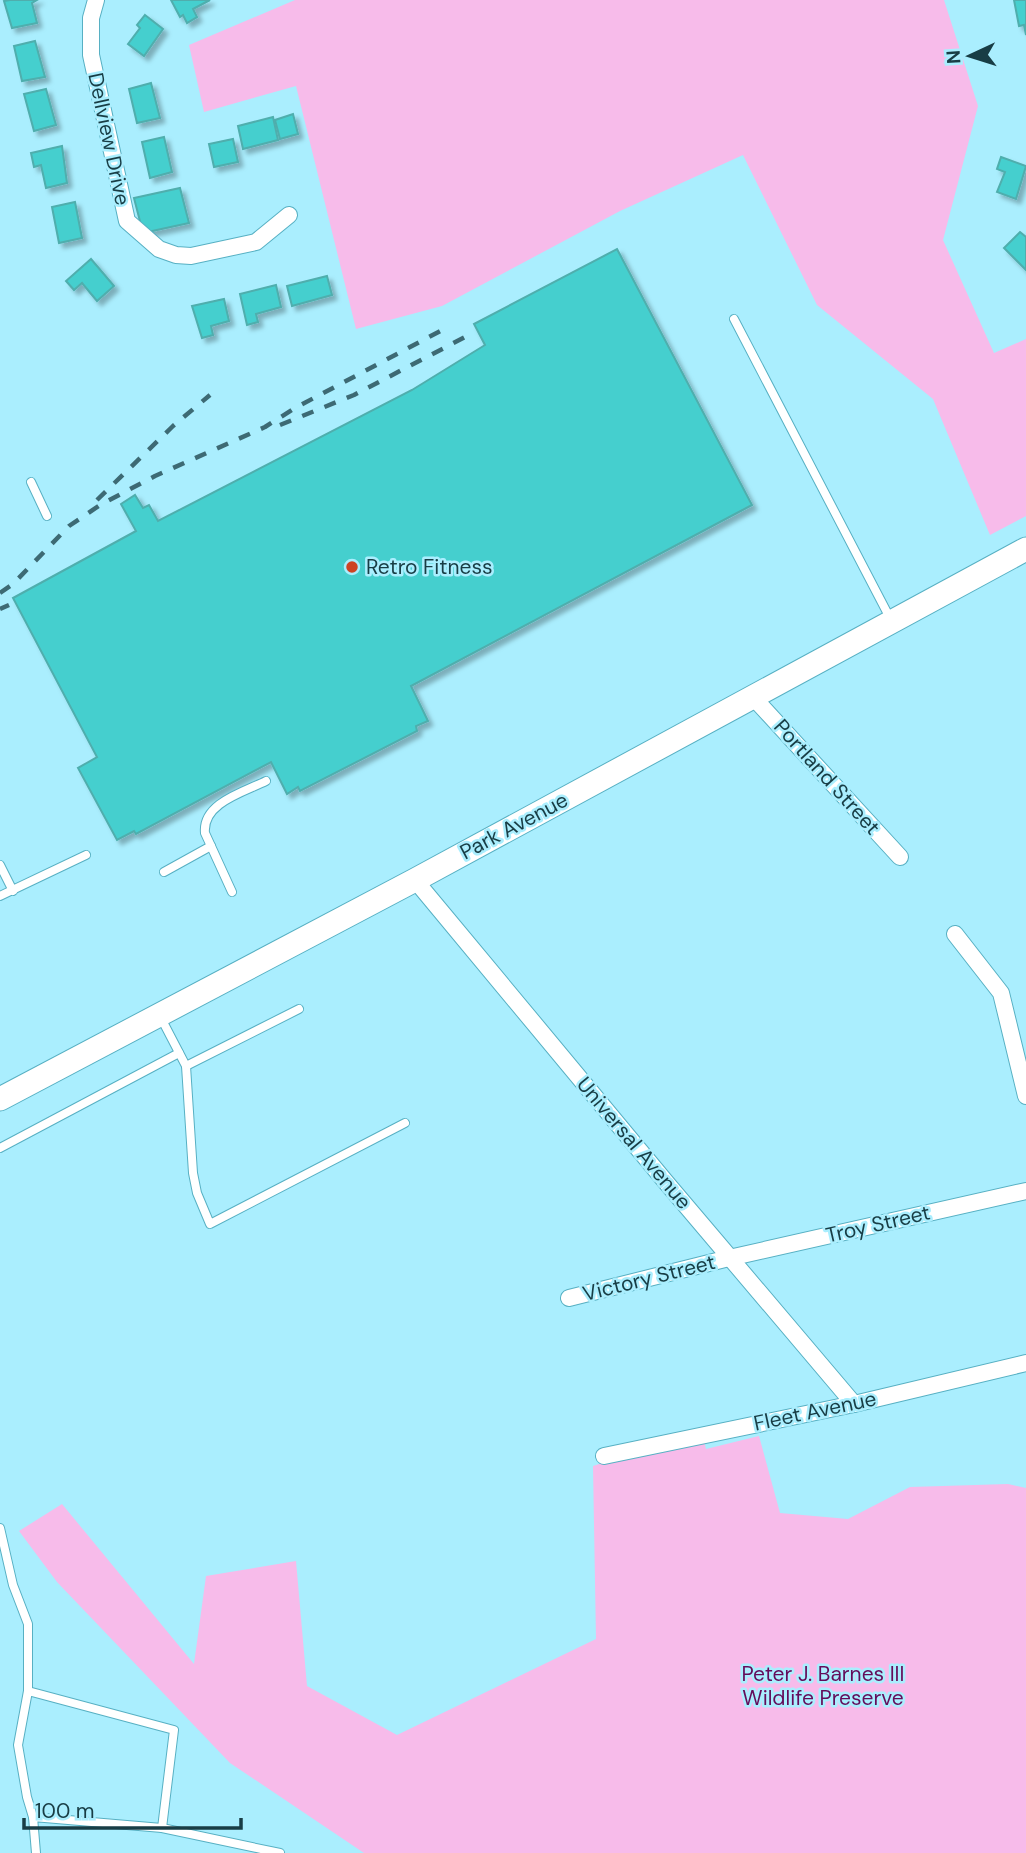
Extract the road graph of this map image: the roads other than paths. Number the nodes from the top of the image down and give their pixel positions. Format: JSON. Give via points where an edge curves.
{"nodes":[{"id":1,"x":96,"y":0,"type":"edge"},
{"id":2,"x":289,"y":215,"type":"dead end"},
{"id":3,"x":734,"y":319,"type":"dead end"},
{"id":4,"x":31,"y":482,"type":"dead end"},
{"id":5,"x":47,"y":516,"type":"dead end"},
{"id":6,"x":1026,"y":549,"type":"edge"},
{"id":7,"x":892,"y":623,"type":"junction"},
{"id":8,"x":754,"y":697,"type":"junction"},
{"id":9,"x":266,"y":781,"type":"dead end"},
{"id":10,"x":211,"y":846,"type":"junction"},
{"id":11,"x":86,"y":855,"type":"dead end"},
{"id":12,"x":900,"y":857,"type":"dead end"},
{"id":13,"x":0,"y":865,"type":"edge"},
{"id":14,"x":164,"y":872,"type":"dead end"},
{"id":15,"x":415,"y":880,"type":"junction"},
{"id":16,"x":13,"y":891,"type":"junction"},
{"id":17,"x":232,"y":892,"type":"dead end"},
{"id":18,"x":0,"y":895,"type":"edge"},
{"id":19,"x":955,"y":934,"type":"dead end"},
{"id":20,"x":299,"y":1009,"type":"dead end"},
{"id":21,"x":160,"y":1015,"type":"junction"},
{"id":22,"x":179,"y":1053,"type":"junction"},
{"id":23,"x":186,"y":1066,"type":"junction"},
{"id":24,"x":1026,"y":1096,"type":"edge"},
{"id":25,"x":0,"y":1100,"type":"edge"},
{"id":26,"x":405,"y":1123,"type":"dead end"},
{"id":27,"x":0,"y":1148,"type":"edge"},
{"id":28,"x":1026,"y":1191,"type":"edge"},
{"id":29,"x":729,"y":1258,"type":"junction"},
{"id":30,"x":569,"y":1298,"type":"dead end"},
{"id":31,"x":1026,"y":1363,"type":"edge"},
{"id":32,"x":854,"y":1404,"type":"junction"},
{"id":33,"x":604,"y":1455,"type":"dead end"},
{"id":34,"x":0,"y":1528,"type":"edge"},
{"id":35,"x":28,"y":1691,"type":"junction"},
{"id":36,"x":33,"y":1817,"type":"junction"},
{"id":37,"x":162,"y":1828,"type":"junction"},
{"id":38,"x":36,"y":1853,"type":"edge"},
{"id":39,"x":279,"y":1853,"type":"edge"}],
"edges":[{"from":1,"to":2,"type":"street","name":"Dellview Drive","via":[[91,18],[92,55],[127,221],[159,249],[191,256],[256,242]]},
{"from":3,"to":7,"type":"lane"},
{"from":4,"to":5,"type":"lane"},
{"from":6,"to":7,"type":"street","name":"Park Avenue"},
{"from":7,"to":8,"type":"street","name":"Park Avenue"},
{"from":8,"to":12,"type":"street","name":"Portland Street"},
{"from":8,"to":15,"type":"street","name":"Park Avenue"},
{"from":9,"to":10,"type":"lane","via":[[209,813],[204,824]]},
{"from":10,"to":14,"type":"lane"},
{"from":10,"to":17,"type":"lane"},
{"from":11,"to":16,"type":"lane"},
{"from":13,"to":16,"type":"lane"},
{"from":15,"to":21,"type":"street","name":"Park Avenue"},
{"from":15,"to":29,"type":"street","name":"Universal Avenue"},
{"from":16,"to":18,"type":"lane"},
{"from":19,"to":24,"type":"street","via":[[1001,993]]},
{"from":20,"to":23,"type":"lane"},
{"from":21,"to":22,"type":"lane"},
{"from":21,"to":25,"type":"street","name":"Park Avenue"},
{"from":22,"to":23,"type":"lane"},
{"from":22,"to":27,"type":"lane"},
{"from":23,"to":26,"type":"lane","via":[[193,1173],[210,1224]]},
{"from":28,"to":29,"type":"street","name":"Troy Street"},
{"from":29,"to":30,"type":"street","name":"Victory Street"},
{"from":29,"to":32,"type":"street","name":"Universal Avenue"},
{"from":31,"to":32,"type":"street","name":"Fleet Avenue"},
{"from":32,"to":33,"type":"street","name":"Fleet Avenue"},
{"from":34,"to":35,"type":"lane","via":[[28,1624]]},
{"from":35,"to":36,"type":"lane","via":[[18,1745]]},
{"from":35,"to":37,"type":"lane","via":[[174,1730]]},
{"from":36,"to":37,"type":"lane"},
{"from":36,"to":38,"type":"lane"},
{"from":37,"to":39,"type":"lane"}]}
